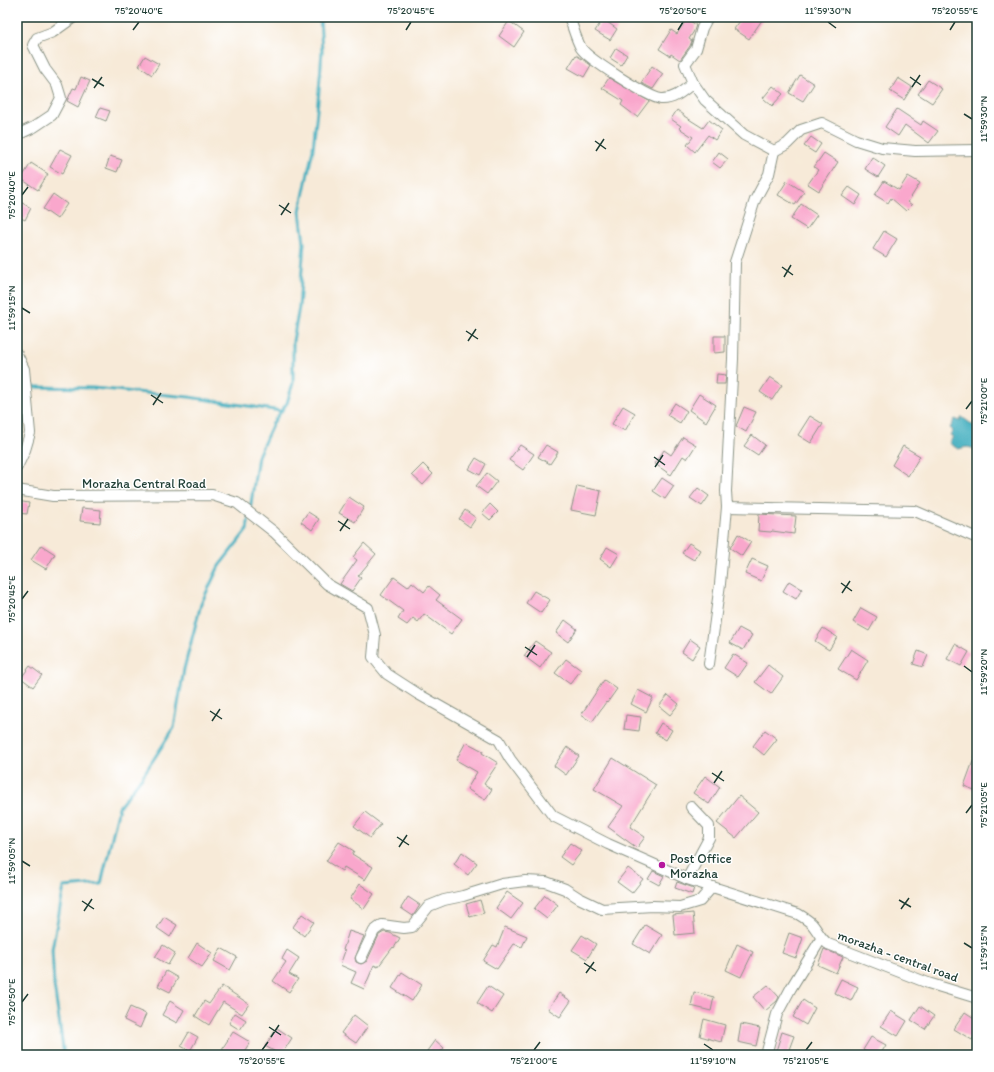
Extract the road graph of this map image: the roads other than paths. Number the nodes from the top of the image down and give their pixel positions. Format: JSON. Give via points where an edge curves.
{"nodes":[{"id":1,"x":74,"y":17,"type":"edge"},
{"id":2,"x":569,"y":17,"type":"edge"},
{"id":3,"x":708,"y":17,"type":"edge"},
{"id":4,"x":693,"y":83,"type":"junction"},
{"id":5,"x":17,"y":135,"type":"edge"},
{"id":6,"x":977,"y":150,"type":"edge"},
{"id":7,"x":774,"y":151,"type":"junction"},
{"id":8,"x":17,"y":354,"type":"edge"},
{"id":9,"x":17,"y":467,"type":"edge"},
{"id":10,"x":17,"y":490,"type":"edge"},
{"id":11,"x":727,"y":507,"type":"junction"},
{"id":12,"x":977,"y":538,"type":"edge"},
{"id":13,"x":709,"y":664,"type":"dead end"},
{"id":14,"x":510,"y":760,"type":"joint"},
{"id":15,"x":691,"y":807,"type":"dead end"},
{"id":16,"x":688,"y":879,"type":"junction"},
{"id":17,"x":712,"y":887,"type":"junction"},
{"id":18,"x":821,"y":939,"type":"junction"},
{"id":19,"x":361,"y":958,"type":"dead end"},
{"id":20,"x":977,"y":998,"type":"edge"},
{"id":21,"x":766,"y":1055,"type":"edge"}],
"edges":[{"from":1,"to":5,"type":"street","via":[[53,32],[37,38],[33,45],[45,69],[57,85],[61,98],[52,115]]},
{"from":2,"to":4,"type":"street","via":[[582,49],[604,68],[633,86],[661,99],[678,95]]},
{"from":3,"to":4,"type":"street","via":[[696,49],[685,64]]},
{"from":4,"to":7,"type":"street","via":[[705,100],[744,135]]},
{"from":6,"to":7,"type":"street","via":[[915,151],[882,148],[856,140],[822,123],[801,130],[788,144]]},
{"from":7,"to":11,"type":"street","via":[[769,174],[755,200],[735,262]]},
{"from":8,"to":9,"type":"street","via":[[24,369],[30,433]]},
{"from":10,"to":14,"type":"street","name":"Morazha Central Road","via":[[53,496],[212,495],[237,503],[274,532],[327,584],[368,608],[375,635],[374,657],[387,674],[499,740]]},
{"from":11,"to":12,"type":"street","via":[[915,511]]},
{"from":11,"to":13,"type":"street"},
{"from":14,"to":16,"type":"street","name":"morazha - central road","via":[[554,816],[608,844]]},
{"from":15,"to":16,"type":"street","via":[[710,826],[709,838]]},
{"from":16,"to":17,"type":"street","name":"morazha - central road"},
{"from":17,"to":18,"type":"street","name":"morazha - central road","via":[[798,914],[812,925]]},
{"from":17,"to":19,"type":"street","via":[[700,901],[680,907],[602,910],[546,882],[502,884],[429,906],[412,927],[382,925],[374,931]]},
{"from":18,"to":20,"type":"street","name":"morazha - central road","via":[[852,954]]},
{"from":18,"to":21,"type":"street","via":[[777,1014]]}]}
